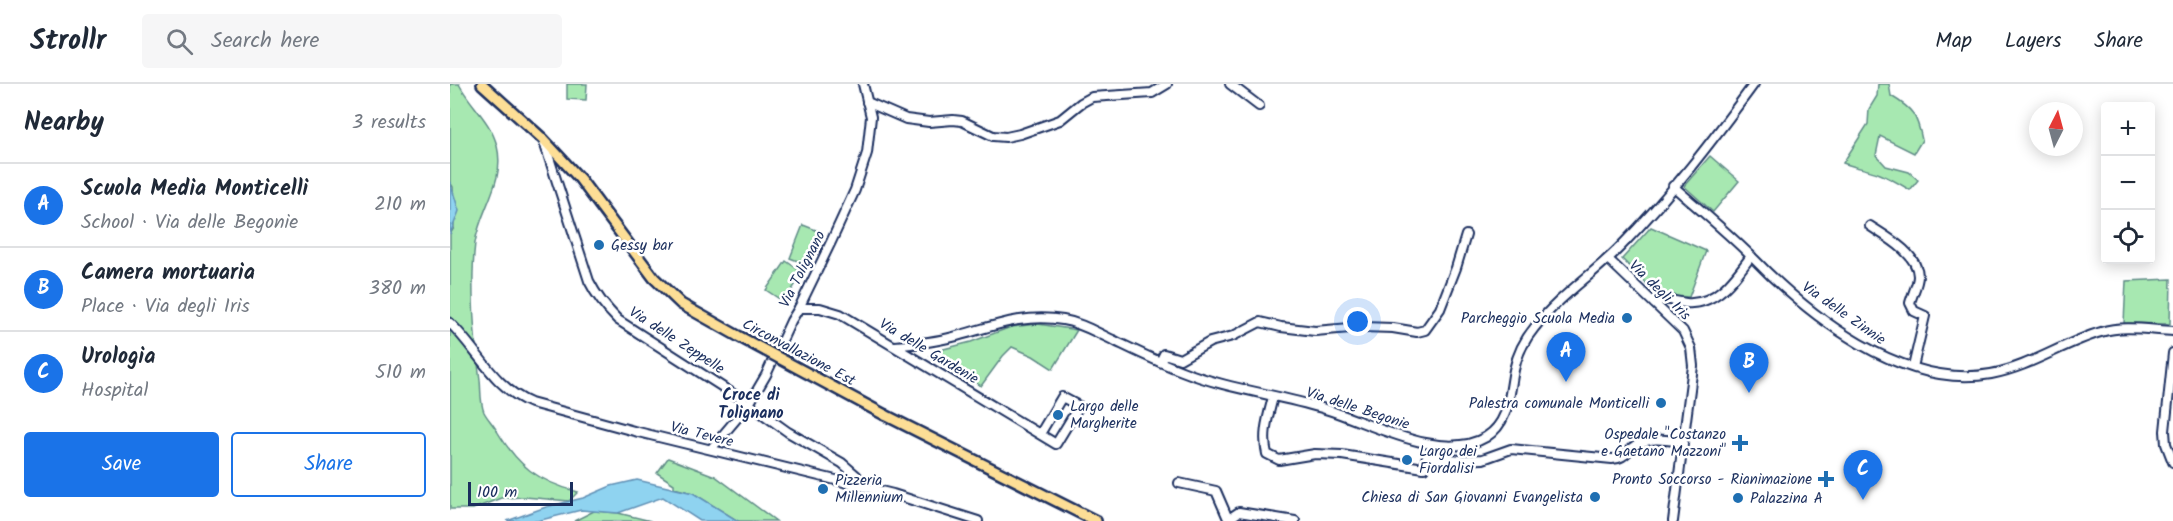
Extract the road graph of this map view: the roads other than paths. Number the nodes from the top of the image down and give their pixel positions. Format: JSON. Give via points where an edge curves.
{"nodes":[{"id":1,"x":482,"y":84,"type":"edge"},
{"id":2,"x":863,"y":84,"type":"edge"},
{"id":3,"x":1167,"y":84,"type":"edge"},
{"id":4,"x":1230,"y":84,"type":"edge"},
{"id":5,"x":1754,"y":84,"type":"edge"},
{"id":6,"x":867,"y":102,"type":"junction"},
{"id":7,"x":1259,"y":106,"type":"dead end"},
{"id":8,"x":543,"y":139,"type":"junction"},
{"id":9,"x":1673,"y":186,"type":"junction"},
{"id":10,"x":1870,"y":226,"type":"dead end"},
{"id":11,"x":1466,"y":235,"type":"dead end"},
{"id":12,"x":1751,"y":256,"type":"junction"},
{"id":13,"x":1608,"y":259,"type":"junction"},
{"id":14,"x":1654,"y":303,"type":"junction"},
{"id":15,"x":799,"y":308,"type":"junction"},
{"id":16,"x":450,"y":323,"type":"edge"},
{"id":17,"x":2173,"y":331,"type":"edge"},
{"id":18,"x":895,"y":346,"type":"junction"},
{"id":19,"x":2173,"y":353,"type":"edge"},
{"id":20,"x":1160,"y":362,"type":"junction"},
{"id":21,"x":1913,"y":367,"type":"junction"},
{"id":22,"x":1273,"y":397,"type":"junction"},
{"id":23,"x":749,"y":404,"type":"junction"},
{"id":24,"x":1040,"y":434,"type":"junction"},
{"id":25,"x":1683,"y":442,"type":"junction"},
{"id":26,"x":711,"y":449,"type":"junction"},
{"id":27,"x":2173,"y":462,"type":"edge"},
{"id":28,"x":1179,"y":483,"type":"dead end"},
{"id":29,"x":857,"y":484,"type":"junction"},
{"id":30,"x":1225,"y":509,"type":"junction"},
{"id":31,"x":1239,"y":512,"type":"junction"},
{"id":32,"x":978,"y":521,"type":"edge"},
{"id":33,"x":1096,"y":521,"type":"edge"},
{"id":34,"x":1230,"y":521,"type":"edge"},
{"id":35,"x":1295,"y":521,"type":"edge"},
{"id":36,"x":1673,"y":521,"type":"edge"}],
"edges":[{"from":1,"to":8,"type":"main road"},
{"from":2,"to":6,"type":"street","name":"Via Tolignano"},
{"from":3,"to":6,"type":"street","via":[[1152,93],[1092,97],[1060,120],[1005,137],[993,136],[962,121],[906,119]]},
{"from":4,"to":7,"type":"street"},
{"from":5,"to":9,"type":"street","name":"Via delle Begonie"},
{"from":6,"to":15,"type":"street","name":"Via Tolignano","via":[[871,117],[867,153],[855,190]]},
{"from":8,"to":23,"type":"street","name":"Via delle Zeppelle","via":[[589,281],[607,310],[665,352]]},
{"from":8,"to":33,"type":"main road","name":"Circonvallazione Est","bridge":true,"via":[[580,179],[654,278],[681,304],[885,415]]},
{"from":9,"to":12,"type":"street","name":"Via delle Zinnie"},
{"from":9,"to":13,"type":"street","name":"Via delle Begonie"},
{"from":10,"to":21,"type":"street","via":[[1912,258],[1917,267],[1918,278],[1910,303],[1914,311],[1925,316]]},
{"from":11,"to":20,"type":"street","via":[[1440,309],[1425,330],[1362,327],[1315,331],[1260,322],[1180,359],[1164,354]]},
{"from":12,"to":14,"type":"street","via":[[1738,275],[1711,297],[1698,303],[1668,299]]},
{"from":12,"to":21,"type":"street","name":"Via delle Zinnie","via":[[1832,325],[1874,351]]},
{"from":13,"to":14,"type":"street","name":"Via degli Iris"},
{"from":13,"to":22,"type":"street","name":"Via delle Begonie","via":[[1534,327],[1517,358],[1503,420],[1488,436],[1465,446],[1413,440],[1320,407]]},
{"from":14,"to":25,"type":"street","name":"Via degli Iris","via":[[1683,331],[1691,348],[1693,366]]},
{"from":15,"to":18,"type":"street","name":"Via delle Gardenie","via":[[820,308],[840,314]]},
{"from":15,"to":23,"type":"street","name":"Via Tolignano"},
{"from":16,"to":26,"type":"street","name":"Via Tevere","via":[[499,382],[518,398]]},
{"from":17,"to":21,"type":"street","name":"Via delle Zinnie","via":[[2101,331],[2014,369],[1970,377]]},
{"from":18,"to":20,"type":"street","name":"Via delle Begonie","via":[[936,342],[1006,321],[1046,318],[1080,324]]},
{"from":18,"to":24,"type":"street","name":"Via delle Gardenie"},
{"from":19,"to":27,"type":"street","via":[[2165,431]]},
{"from":20,"to":22,"type":"street","name":"Via delle Begonie","via":[[1224,386]]},
{"from":22,"to":25,"type":"street","via":[[1264,443],[1267,454],[1279,460],[1342,454],[1424,468],[1427,456],[1483,459],[1511,449],[1621,459],[1645,441]]},
{"from":23,"to":26,"type":"street","name":"Via Tolignano"},
{"from":23,"to":29,"type":"street","name":"Via delle Zeppelle","via":[[852,470]]},
{"from":24,"to":24,"type":"street","via":[[1056,444],[1079,406],[1062,397]]},
{"from":25,"to":36,"type":"street","name":"Via degli Iris"},
{"from":26,"to":29,"type":"street","name":"Via Tevere"},
{"from":28,"to":30,"type":"street","via":[[1216,491]]},
{"from":29,"to":32,"type":"street","name":"Via Tevere"},
{"from":30,"to":31,"type":"street"},
{"from":30,"to":34,"type":"street"},
{"from":31,"to":34,"type":"street"},
{"from":31,"to":35,"type":"street"}]}
